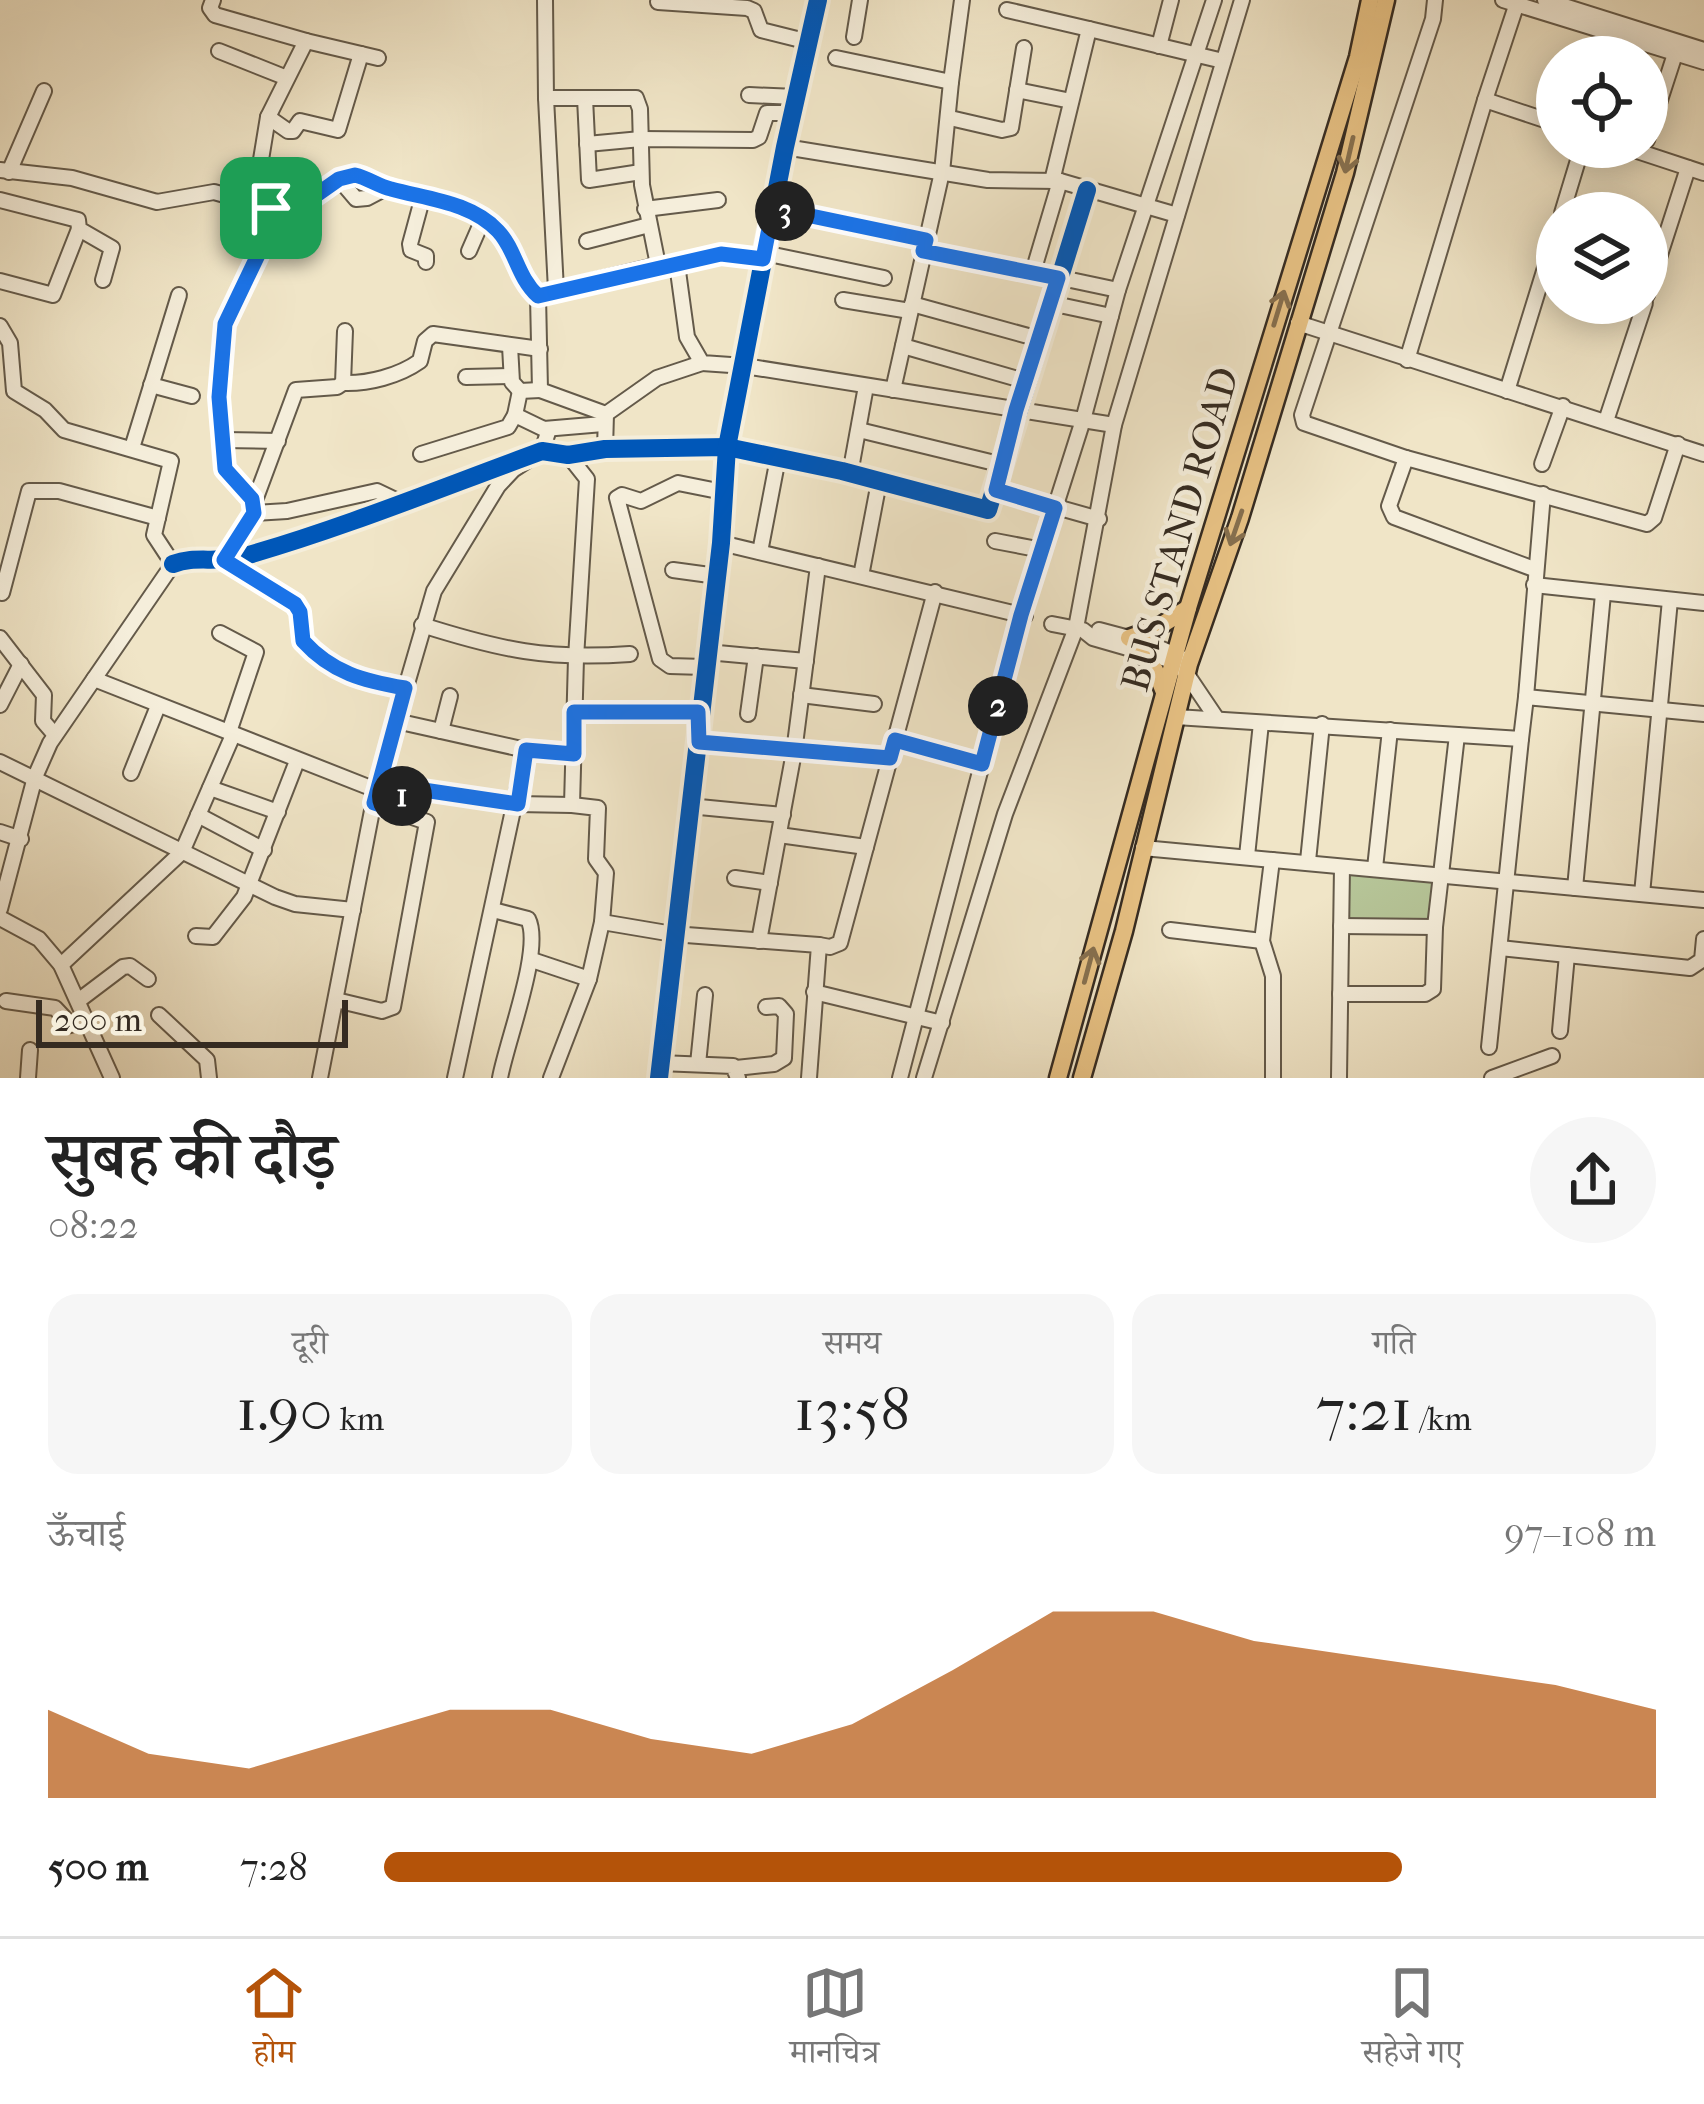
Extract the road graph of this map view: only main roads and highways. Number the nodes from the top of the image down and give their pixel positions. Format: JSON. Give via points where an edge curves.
{"nodes":[{"id":1,"x":1370,"y":0,"type":"edge"},
{"id":2,"x":1386,"y":0,"type":"edge"},
{"id":3,"x":1188,"y":608,"type":"junction"},
{"id":4,"x":1181,"y":663,"type":"junction"},
{"id":5,"x":1165,"y":693,"type":"junction"},
{"id":6,"x":1058,"y":1078,"type":"edge"},
{"id":7,"x":1082,"y":1078,"type":"edge"}],
"edges":[{"from":3,"to":1,"type":"main road","name":"BUS STAND ROAD","one_way":true},
{"from":2,"to":4,"type":"main road","name":"BUS STAND ROAD","one_way":true,"via":[[1345,173],[1240,518]]},
{"from":3,"to":4,"type":"main road","name":"BUS STAND ROAD"},
{"from":3,"to":5,"type":"main road","via":[[1133,644]]},
{"from":4,"to":5,"type":"main road","name":"BUS STAND ROAD"},
{"from":4,"to":7,"type":"main road","name":"BUS STAND ROAD","via":[[1176,717]]},
{"from":6,"to":5,"type":"main road","name":"BUS STAND ROAD","one_way":true}]}
